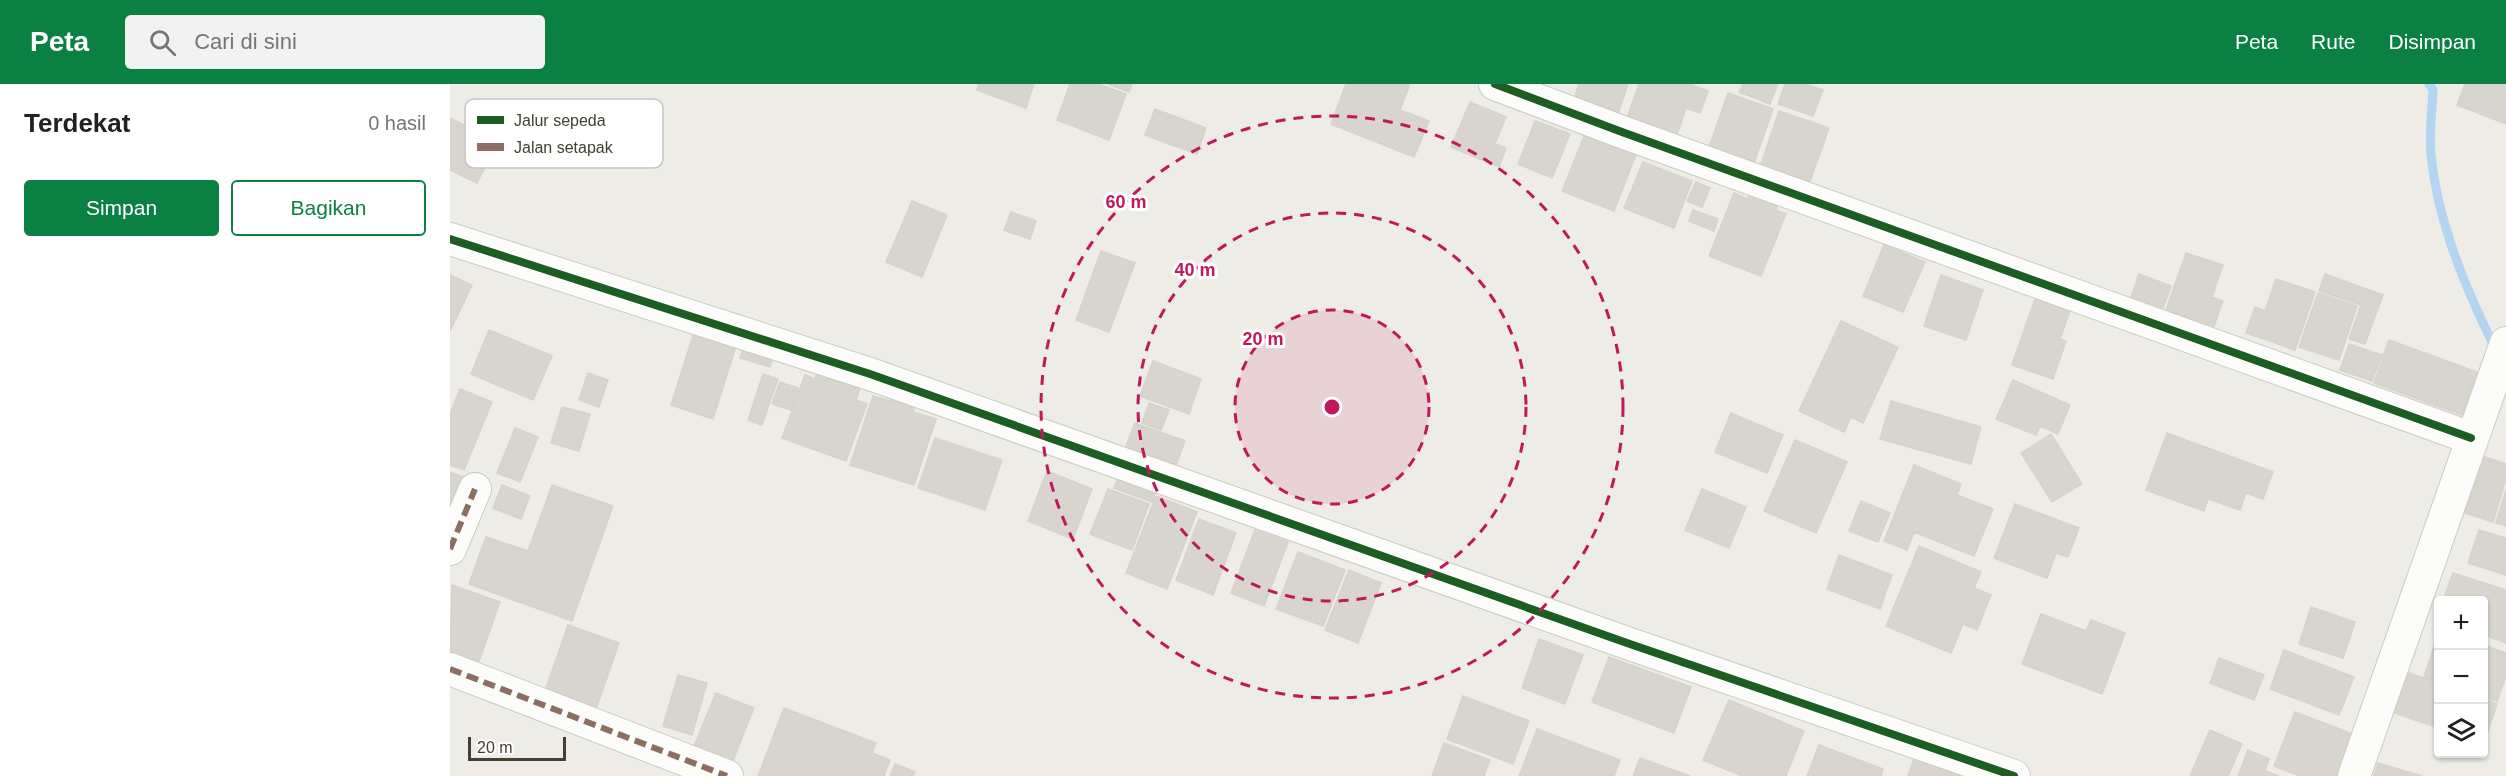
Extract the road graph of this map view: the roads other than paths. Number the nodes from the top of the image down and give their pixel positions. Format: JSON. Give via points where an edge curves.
{"nodes":[{"id":1,"x":1495,"y":84,"type":"edge"},
{"id":2,"x":450,"y":239,"type":"edge"},
{"id":3,"x":2506,"y":343,"type":"edge"},
{"id":4,"x":2471,"y":438,"type":"junction"},
{"id":5,"x":475,"y":489,"type":"dead end"},
{"id":6,"x":450,"y":549,"type":"edge"},
{"id":7,"x":450,"y":669,"type":"edge"},
{"id":8,"x":727,"y":776,"type":"edge"},
{"id":9,"x":2014,"y":776,"type":"edge"},
{"id":10,"x":2354,"y":776,"type":"edge"}],
"edges":[{"from":1,"to":4,"type":"street"},
{"from":2,"to":9,"type":"street","via":[[870,374]]},
{"from":3,"to":4,"type":"street"},
{"from":4,"to":10,"type":"street"},
{"from":5,"to":6,"type":"street"},
{"from":7,"to":8,"type":"street"}]}
